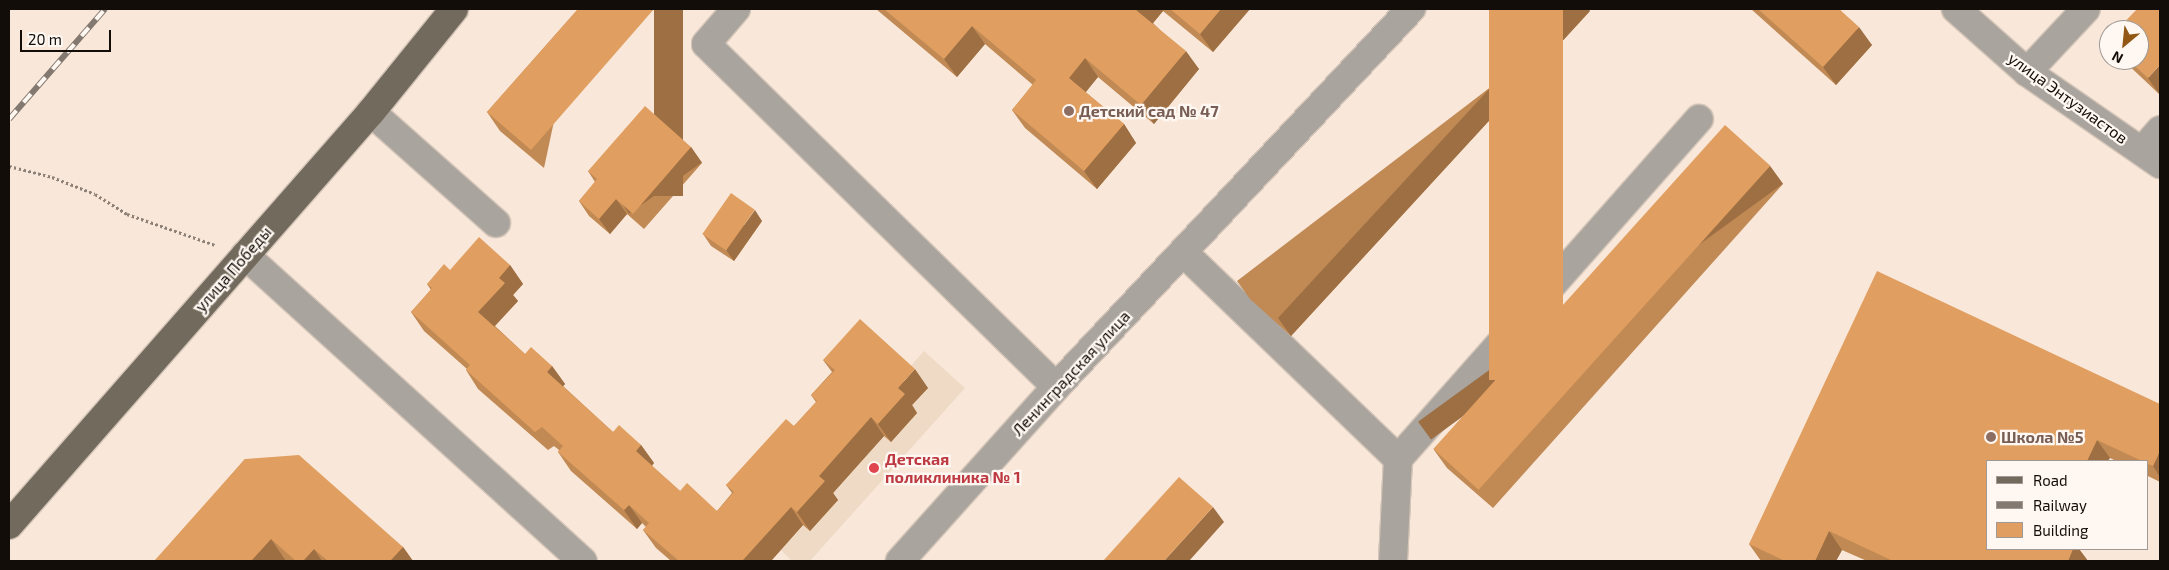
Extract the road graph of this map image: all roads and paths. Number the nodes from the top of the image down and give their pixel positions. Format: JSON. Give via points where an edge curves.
{"nodes":[{"id":1,"x":454,"y":9,"type":"edge"},
{"id":2,"x":736,"y":9,"type":"edge"},
{"id":3,"x":1411,"y":9,"type":"edge"},
{"id":4,"x":1956,"y":9,"type":"edge"},
{"id":5,"x":2086,"y":9,"type":"edge"},
{"id":6,"x":2027,"y":72,"type":"junction"},
{"id":7,"x":371,"y":112,"type":"junction"},
{"id":8,"x":1699,"y":119,"type":"dead end"},
{"id":9,"x":2160,"y":130,"type":"edge"},
{"id":10,"x":2151,"y":158,"type":"edge"},
{"id":11,"x":9,"y":166,"type":"edge"},
{"id":12,"x":496,"y":223,"type":"dead end"},
{"id":13,"x":1182,"y":252,"type":"junction"},
{"id":14,"x":239,"y":262,"type":"junction"},
{"id":15,"x":1056,"y":387,"type":"junction"},
{"id":16,"x":1398,"y":458,"type":"junction"},
{"id":17,"x":9,"y":525,"type":"edge"},
{"id":18,"x":584,"y":561,"type":"edge"},
{"id":19,"x":900,"y":561,"type":"edge"},
{"id":20,"x":1393,"y":561,"type":"edge"}],
"edges":[{"from":1,"to":7,"type":"main road","name":"улица Победы"},
{"from":2,"to":15,"type":"street","via":[[706,44]]},
{"from":3,"to":13,"type":"street","name":"Ленинградская улица"},
{"from":4,"to":6,"type":"street","name":"улица Энтузиастов"},
{"from":5,"to":6,"type":"street"},
{"from":6,"to":10,"type":"street","name":"улица Энтузиастов"},
{"from":7,"to":12,"type":"street"},
{"from":7,"to":14,"type":"main road","name":"улица Победы"},
{"from":8,"to":16,"type":"street"},
{"from":9,"to":10,"type":"street"},
{"from":11,"to":14,"type":"path","via":[[52,177],[95,194],[127,214],[211,243]]},
{"from":13,"to":15,"type":"street","name":"Ленинградская улица"},
{"from":13,"to":16,"type":"street"},
{"from":14,"to":17,"type":"main road","name":"улица Победы"},
{"from":14,"to":18,"type":"street"},
{"from":15,"to":19,"type":"street","name":"Ленинградская улица"},
{"from":16,"to":20,"type":"street"}]}
